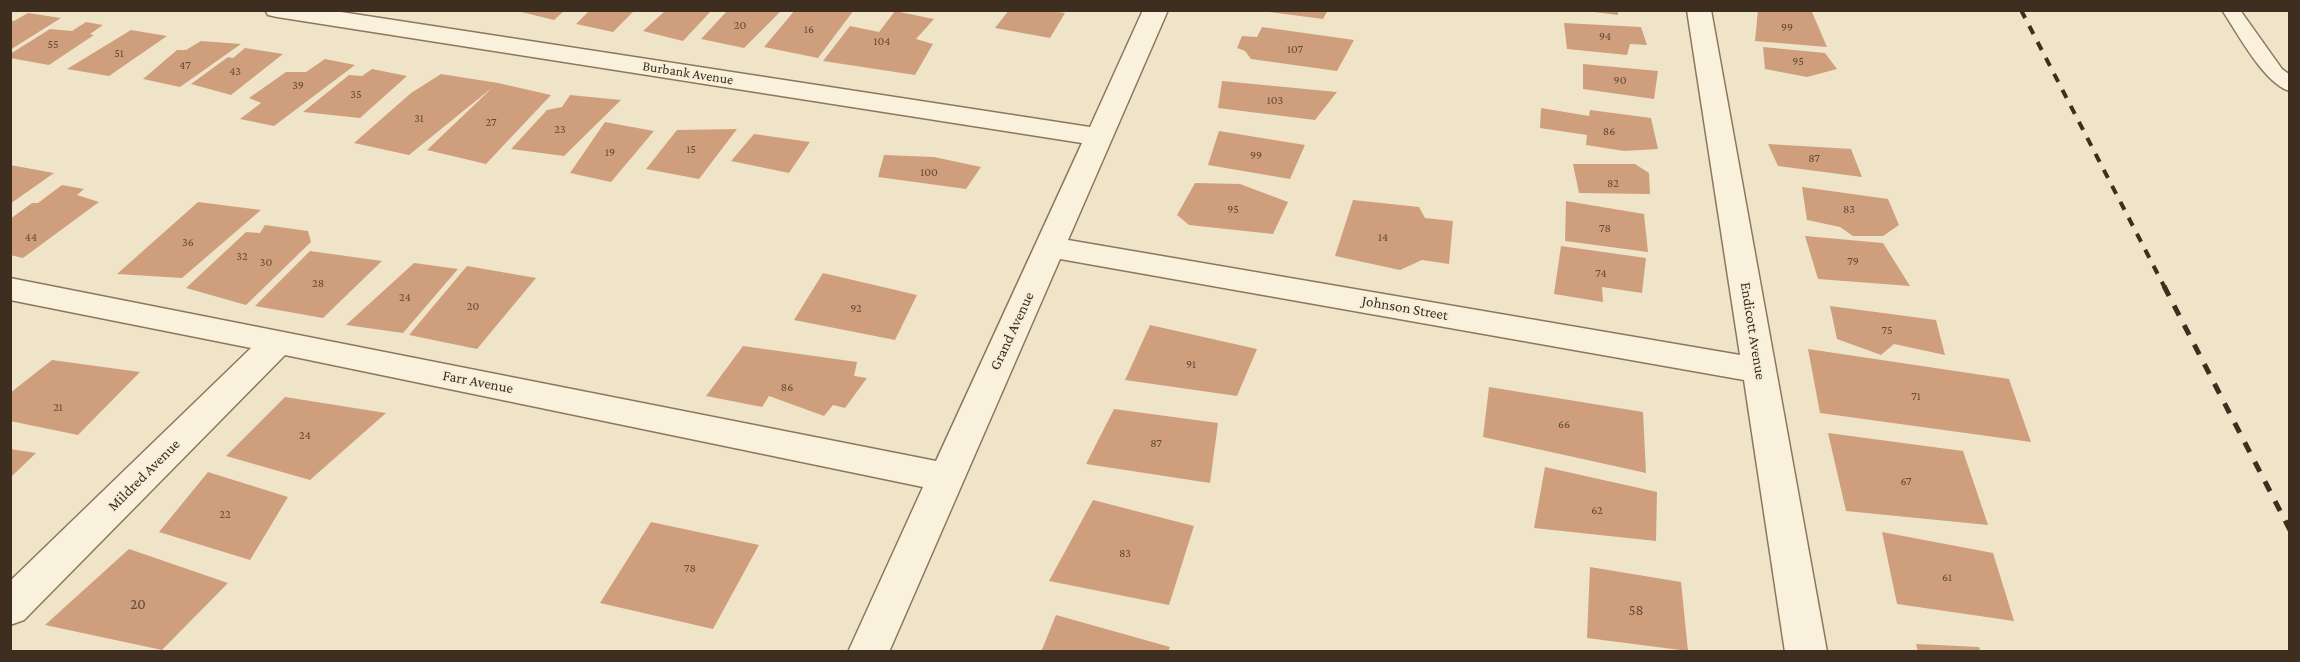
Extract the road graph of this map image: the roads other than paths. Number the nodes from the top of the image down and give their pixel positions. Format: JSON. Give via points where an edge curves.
{"nodes":[{"id":1,"x":277,"y":10,"type":"edge"},
{"id":2,"x":1156,"y":10,"type":"edge"},
{"id":3,"x":1699,"y":10,"type":"edge"},
{"id":4,"x":2231,"y":10,"type":"edge"},
{"id":5,"x":2289,"y":85,"type":"edge"},
{"id":6,"x":1099,"y":137,"type":"junction"},
{"id":7,"x":1051,"y":247,"type":"junction"},
{"id":8,"x":10,"y":289,"type":"edge"},
{"id":9,"x":278,"y":342,"type":"junction"},
{"id":10,"x":1760,"y":371,"type":"junction"},
{"id":11,"x":945,"y":477,"type":"junction"},
{"id":12,"x":10,"y":608,"type":"edge"},
{"id":13,"x":868,"y":651,"type":"edge"},
{"id":14,"x":1806,"y":651,"type":"edge"}],
"edges":[{"from":1,"to":6,"type":"street","name":"Burbank Avenue"},
{"from":2,"to":6,"type":"street","name":"Grand Avenue"},
{"from":3,"to":10,"type":"street","name":"Endicott Avenue"},
{"from":4,"to":5,"type":"lane","via":[[2275,73]]},
{"from":6,"to":7,"type":"street","name":"Grand Avenue"},
{"from":7,"to":10,"type":"street","name":"Johnson Street"},
{"from":7,"to":11,"type":"street","name":"Grand Avenue"},
{"from":8,"to":9,"type":"street","name":"Farr Avenue"},
{"from":9,"to":11,"type":"street","name":"Farr Avenue"},
{"from":9,"to":12,"type":"street","name":"Mildred Avenue"},
{"from":10,"to":14,"type":"street","name":"Endicott Avenue"},
{"from":11,"to":13,"type":"street","name":"Grand Avenue"}]}
